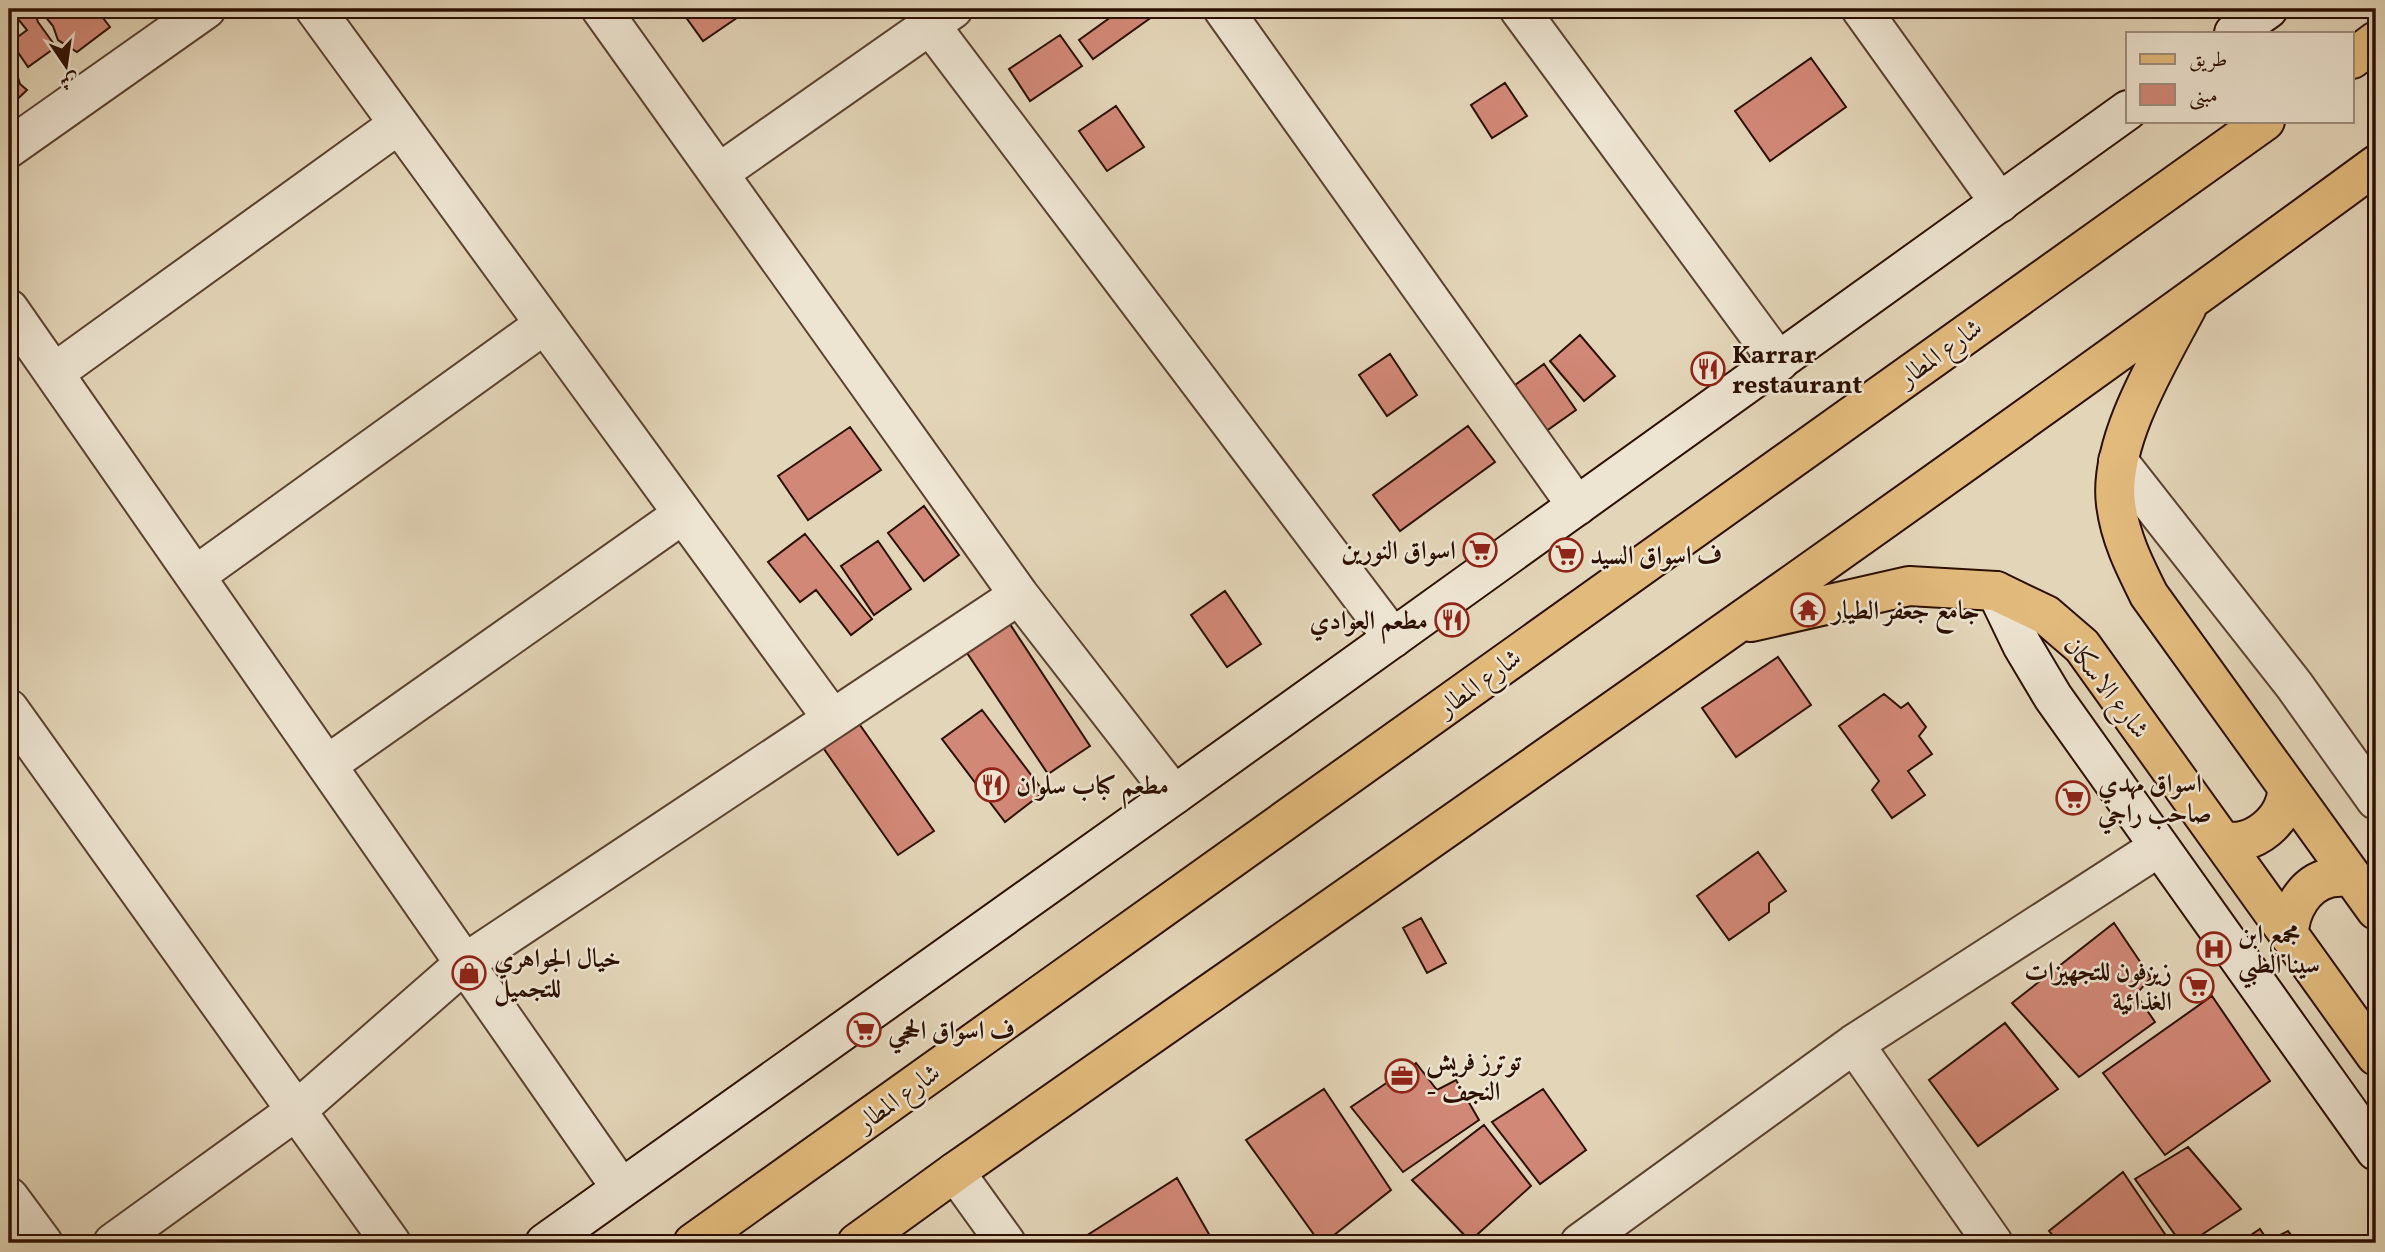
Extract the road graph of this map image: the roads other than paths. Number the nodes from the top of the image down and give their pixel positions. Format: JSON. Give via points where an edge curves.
{"nodes":[{"id":1,"x":206,"y":9,"type":"edge"},
{"id":2,"x":315,"y":9,"type":"edge"},
{"id":3,"x":601,"y":9,"type":"edge"},
{"id":4,"x":1223,"y":9,"type":"edge"},
{"id":5,"x":1519,"y":9,"type":"edge"},
{"id":6,"x":1861,"y":9,"type":"edge"},
{"id":7,"x":2268,"y":9,"type":"edge"},
{"id":8,"x":942,"y":17,"type":"edge"},
{"id":9,"x":2235,"y":32,"type":"edge"},
{"id":10,"x":2376,"y":41,"type":"edge"},
{"id":11,"x":2354,"y":58,"type":"edge"},
{"id":12,"x":2126,"y":111,"type":"edge"},
{"id":13,"x":2264,"y":122,"type":"edge"},
{"id":14,"x":399,"y":124,"type":"junction"},
{"id":15,"x":9,"y":148,"type":"edge"},
{"id":16,"x":2376,"y":165,"type":"edge"},
{"id":17,"x":719,"y":173,"type":"junction"},
{"id":18,"x":2000,"y":203,"type":"junction"},
{"id":19,"x":2190,"y":301,"type":"junction"},
{"id":20,"x":9,"y":309,"type":"edge"},
{"id":21,"x":545,"y":324,"type":"junction"},
{"id":22,"x":1779,"y":362,"type":"junction"},
{"id":23,"x":54,"y":373,"type":"junction"},
{"id":24,"x":2118,"y":461,"type":"junction"},
{"id":25,"x":1577,"y":506,"type":"junction"},
{"id":26,"x":683,"y":514,"type":"junction"},
{"id":27,"x":195,"y":576,"type":"junction"},
{"id":28,"x":1996,"y":591,"type":"junction"},
{"id":29,"x":1019,"y":595,"type":"junction"},
{"id":30,"x":1735,"y":625,"type":"junction"},
{"id":31,"x":1393,"y":638,"type":"junction"},
{"id":32,"x":10,"y":712,"type":"edge"},
{"id":33,"x":832,"y":718,"type":"junction"},
{"id":34,"x":327,"y":765,"type":"junction"},
{"id":35,"x":2287,"y":787,"type":"junction"},
{"id":36,"x":1174,"y":795,"type":"junction"},
{"id":37,"x":2376,"y":800,"type":"edge"},
{"id":38,"x":2221,"y":841,"type":"junction"},
{"id":39,"x":2159,"y":847,"type":"junction"},
{"id":40,"x":2352,"y":877,"type":"junction"},
{"id":41,"x":2376,"y":910,"type":"edge"},
{"id":42,"x":2289,"y":935,"type":"junction"},
{"id":43,"x":465,"y":963,"type":"junction"},
{"id":44,"x":1854,"y":1044,"type":"junction"},
{"id":45,"x":2376,"y":1056,"type":"edge"},
{"id":46,"x":297,"y":1110,"type":"junction"},
{"id":47,"x":2376,"y":1151,"type":"edge"},
{"id":48,"x":955,"y":1172,"type":"junction"},
{"id":49,"x":621,"y":1188,"type":"junction"},
{"id":50,"x":9,"y":1197,"type":"edge"},
{"id":51,"x":43,"y":1243,"type":"edge"},
{"id":52,"x":113,"y":1243,"type":"edge"},
{"id":53,"x":391,"y":1243,"type":"edge"},
{"id":54,"x":545,"y":1243,"type":"edge"},
{"id":55,"x":693,"y":1243,"type":"edge"},
{"id":56,"x":858,"y":1243,"type":"edge"},
{"id":57,"x":1006,"y":1243,"type":"edge"},
{"id":58,"x":1580,"y":1243,"type":"edge"},
{"id":59,"x":1993,"y":1243,"type":"edge"}],
"edges":[{"from":1,"to":15,"type":"street"},
{"from":2,"to":14,"type":"street"},
{"from":3,"to":17,"type":"street"},
{"from":4,"to":25,"type":"street"},
{"from":5,"to":22,"type":"street"},
{"from":6,"to":18,"type":"street"},
{"from":7,"to":9,"type":"street"},
{"from":8,"to":17,"type":"street"},
{"from":8,"to":31,"type":"street"},
{"from":10,"to":11,"type":"main road"},
{"from":12,"to":18,"type":"street"},
{"from":13,"to":55,"type":"main road","name":"شارع المطار"},
{"from":14,"to":21,"type":"street"},
{"from":14,"to":23,"type":"street"},
{"from":16,"to":19,"type":"main road"},
{"from":17,"to":29,"type":"street"},
{"from":18,"to":22,"type":"street"},
{"from":19,"to":24,"type":"main road","via":[[2139,398]]},
{"from":19,"to":30,"type":"main road"},
{"from":20,"to":23,"type":"street"},
{"from":21,"to":26,"type":"street"},
{"from":21,"to":27,"type":"street"},
{"from":22,"to":25,"type":"street"},
{"from":23,"to":27,"type":"street"},
{"from":24,"to":35,"type":"main road","via":[[2115,501],[2124,544],[2149,595]]},
{"from":24,"to":37,"type":"street","via":[[2294,685]]},
{"from":25,"to":31,"type":"street"},
{"from":26,"to":33,"type":"street"},
{"from":26,"to":34,"type":"street"},
{"from":27,"to":34,"type":"street"},
{"from":28,"to":30,"type":"main road","name":"شارع الاسكان","via":[[1909,586]]},
{"from":28,"to":38,"type":"main road","name":"شارع الاسكان","via":[[2046,615],[2082,646]]},
{"from":28,"to":39,"type":"street","via":[[2053,697]]},
{"from":29,"to":33,"type":"street"},
{"from":29,"to":36,"type":"street"},
{"from":30,"to":48,"type":"main road"},
{"from":31,"to":36,"type":"street"},
{"from":32,"to":46,"type":"street"},
{"from":33,"to":43,"type":"street"},
{"from":34,"to":43,"type":"street"},
{"from":35,"to":38,"type":"main road","via":[[2280,814],[2266,830],[2247,840]]},
{"from":35,"to":40,"type":"main road"},
{"from":36,"to":49,"type":"street"},
{"from":38,"to":42,"type":"main road","name":"شارع الاسكان"},
{"from":39,"to":44,"type":"street"},
{"from":39,"to":47,"type":"street"},
{"from":40,"to":41,"type":"main road"},
{"from":40,"to":42,"type":"main road","via":[[2328,878],[2310,888],[2296,904]]},
{"from":42,"to":45,"type":"main road","name":"شارع الاسكان"},
{"from":43,"to":46,"type":"street"},
{"from":43,"to":49,"type":"street"},
{"from":44,"to":58,"type":"street"},
{"from":44,"to":59,"type":"street"},
{"from":46,"to":52,"type":"street"},
{"from":46,"to":53,"type":"street"},
{"from":48,"to":56,"type":"main road"},
{"from":48,"to":57,"type":"street"},
{"from":49,"to":54,"type":"street"},
{"from":50,"to":51,"type":"street"}]}
